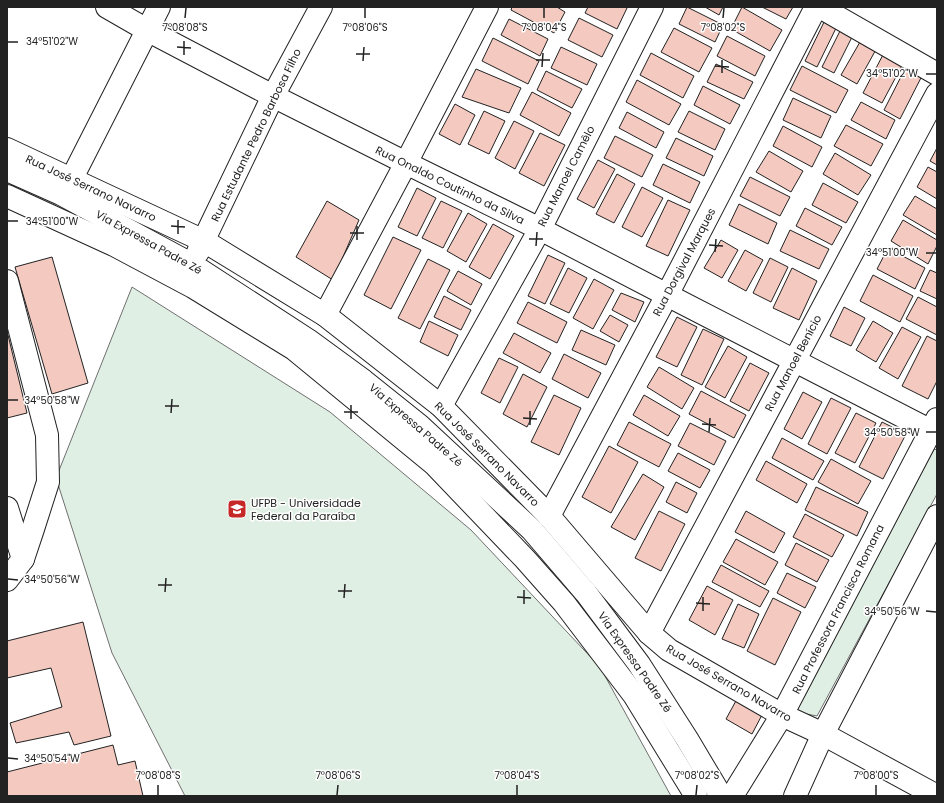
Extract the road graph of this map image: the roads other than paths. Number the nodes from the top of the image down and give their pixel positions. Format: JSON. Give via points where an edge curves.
{"nodes":[{"id":1,"x":107,"y":7,"type":"edge"},
{"id":2,"x":159,"y":7,"type":"edge"},
{"id":3,"x":321,"y":7,"type":"edge"},
{"id":4,"x":487,"y":7,"type":"edge"},
{"id":5,"x":652,"y":7,"type":"edge"},
{"id":6,"x":816,"y":7,"type":"edge"},
{"id":7,"x":820,"y":7,"type":"edge"},
{"id":8,"x":147,"y":30,"type":"junction"},
{"id":9,"x":937,"y":74,"type":"edge"},
{"id":10,"x":937,"y":94,"type":"edge"},
{"id":11,"x":273,"y":96,"type":"junction"},
{"id":12,"x":7,"y":149,"type":"edge"},
{"id":13,"x":406,"y":163,"type":"junction"},
{"id":14,"x":7,"y":170,"type":"edge"},
{"id":15,"x":72,"y":178,"type":"junction"},
{"id":16,"x":7,"y":196,"type":"edge"},
{"id":17,"x":540,"y":229,"type":"junction"},
{"id":18,"x":204,"y":241,"type":"junction"},
{"id":19,"x":191,"y":264,"type":"junction"},
{"id":20,"x":7,"y":281,"type":"edge"},
{"id":21,"x":667,"y":295,"type":"junction"},
{"id":22,"x":324,"y":315,"type":"junction"},
{"id":23,"x":795,"y":360,"type":"junction"},
{"id":24,"x":442,"y":406,"type":"junction"},
{"id":25,"x":935,"y":427,"type":"edge"},
{"id":26,"x":7,"y":508,"type":"edge"},
{"id":27,"x":549,"y":516,"type":"junction"},
{"id":28,"x":937,"y":516,"type":"edge"},
{"id":29,"x":23,"y":559,"type":"junction"},
{"id":30,"x":7,"y":580,"type":"edge"},
{"id":31,"x":649,"y":633,"type":"junction"},
{"id":32,"x":782,"y":715,"type":"junction"},
{"id":33,"x":823,"y":734,"type":"junction"},
{"id":34,"x":696,"y":796,"type":"edge"},
{"id":35,"x":721,"y":796,"type":"edge"},
{"id":36,"x":732,"y":796,"type":"edge"},
{"id":37,"x":795,"y":796,"type":"edge"},
{"id":38,"x":937,"y":796,"type":"edge"}],
"edges":[{"from":1,"to":8,"type":"street","name":"Rua Onaldo Coutinho da Silva"},
{"from":2,"to":8,"type":"street"},
{"from":3,"to":11,"type":"street","name":"Rua Estudante Pedro Barbosa Filho"},
{"from":4,"to":13,"type":"street"},
{"from":5,"to":17,"type":"street","name":"Rua Manoel Camêlo"},
{"from":6,"to":21,"type":"street","name":"Rua Dorgival Marques"},
{"from":7,"to":9,"type":"street"},
{"from":8,"to":11,"type":"street","name":"Rua Onaldo Coutinho da Silva"},
{"from":8,"to":15,"type":"street"},
{"from":10,"to":23,"type":"street","name":"Rua Manoel Benício"},
{"from":11,"to":13,"type":"street","name":"Rua Onaldo Coutinho da Silva"},
{"from":11,"to":18,"type":"street","name":"Rua Estudante Pedro Barbosa Filho"},
{"from":12,"to":15,"type":"street","name":"Rua José Serrano Navarro"},
{"from":13,"to":17,"type":"street","name":"Rua Onaldo Coutinho da Silva"},
{"from":13,"to":22,"type":"street"},
{"from":14,"to":19,"type":"street","name":"Via Expressa Padre Zé","via":[[61,194]]},
{"from":15,"to":18,"type":"street","name":"Rua José Serrano Navarro"},
{"from":16,"to":34,"type":"street","name":"Via Expressa Padre Zé","via":[[114,245],[193,287],[294,349],[434,464],[525,559],[564,604],[634,695]]},
{"from":17,"to":21,"type":"street","name":"Rua Onaldo Coutinho da Silva"},
{"from":17,"to":24,"type":"street","name":"Rua Manoel Camêlo"},
{"from":18,"to":19,"type":"street","name":"Rua Estudante Pedro Barbosa Filho"},
{"from":18,"to":22,"type":"street","name":"Rua José Serrano Navarro"},
{"from":19,"to":35,"type":"street","name":"Via Expressa Padre Zé","via":[[308,340],[364,381],[419,425],[532,530],[586,593],[639,664]]},
{"from":20,"to":29,"type":"street","via":[[47,435],[48,482]]},
{"from":21,"to":23,"type":"street","name":"Rua Onaldo Coutinho da Silva"},
{"from":21,"to":27,"type":"street","name":"Rua Dorgival Marques"},
{"from":22,"to":24,"type":"street","name":"Rua José Serrano Navarro"},
{"from":23,"to":25,"type":"street","name":"Rua Onaldo Coutinho da Silva"},
{"from":23,"to":31,"type":"street","name":"Rua Manoel Benício"},
{"from":24,"to":27,"type":"street","name":"Rua José Serrano Navarro"},
{"from":25,"to":32,"type":"street","name":"Rua Professora Francisca Romana"},
{"from":26,"to":29,"type":"street"},
{"from":27,"to":31,"type":"street","name":"Rua José Serrano Navarro"},
{"from":28,"to":33,"type":"street"},
{"from":29,"to":30,"type":"street"},
{"from":31,"to":32,"type":"street","name":"Rua José Serrano Navarro","via":[[669,650]]},
{"from":32,"to":33,"type":"street","name":"Rua José Serrano Navarro"},
{"from":32,"to":36,"type":"street","name":"Rua Professora Francisca Romana"},
{"from":33,"to":37,"type":"street"},
{"from":33,"to":38,"type":"street","name":"Rua José Serrano Navarro"}]}
